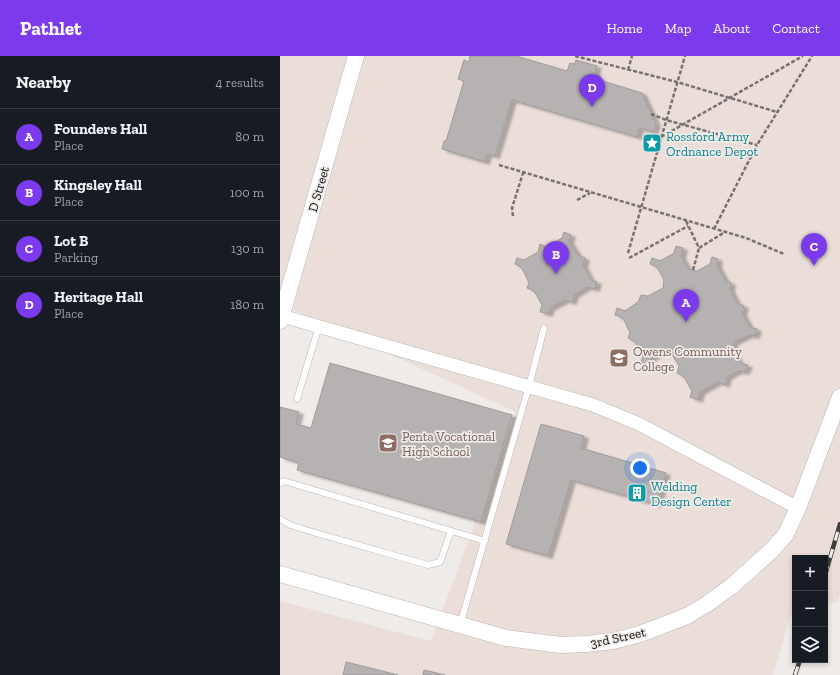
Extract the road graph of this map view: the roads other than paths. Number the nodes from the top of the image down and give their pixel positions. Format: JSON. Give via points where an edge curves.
{"nodes":[{"id":1,"x":356,"y":56,"type":"edge"},
{"id":2,"x":281,"y":318,"type":"edge"},
{"id":3,"x":319,"y":326,"type":"junction"},
{"id":4,"x":544,"y":328,"type":"dead end"},
{"id":5,"x":529,"y":386,"type":"junction"},
{"id":6,"x":840,"y":397,"type":"edge"},
{"id":7,"x":297,"y":399,"type":"dead end"},
{"id":8,"x":280,"y":483,"type":"edge"},
{"id":9,"x":798,"y":508,"type":"junction"},
{"id":10,"x":280,"y":519,"type":"edge"},
{"id":11,"x":451,"y":531,"type":"junction"},
{"id":12,"x":485,"y":541,"type":"junction"},
{"id":13,"x":280,"y":574,"type":"edge"},
{"id":14,"x":460,"y":625,"type":"junction"}],
"edges":[{"from":1,"to":2,"type":"street","name":"D Street"},
{"from":2,"to":3,"type":"street"},
{"from":3,"to":5,"type":"street"},
{"from":3,"to":7,"type":"lane"},
{"from":4,"to":5,"type":"lane"},
{"from":5,"to":9,"type":"street","via":[[593,405],[639,424]]},
{"from":5,"to":12,"type":"lane"},
{"from":6,"to":9,"type":"street","name":"3rd Street"},
{"from":8,"to":11,"type":"lane","via":[[284,481]]},
{"from":9,"to":14,"type":"street","name":"3rd Street","via":[[786,534],[732,586],[687,616],[640,634],[612,641],[561,645],[506,638]]},
{"from":10,"to":11,"type":"lane","via":[[290,525],[428,565],[440,562]]},
{"from":11,"to":12,"type":"lane"},
{"from":12,"to":14,"type":"lane"},
{"from":13,"to":14,"type":"street","name":"3rd Street"}]}
